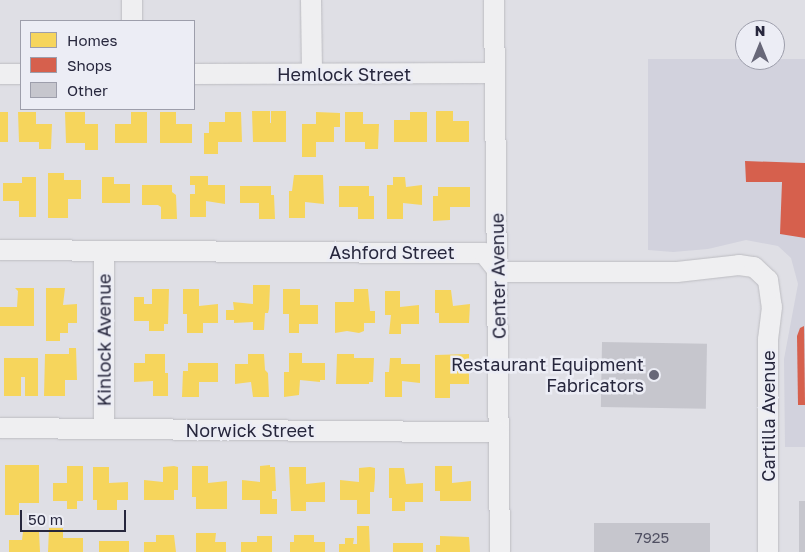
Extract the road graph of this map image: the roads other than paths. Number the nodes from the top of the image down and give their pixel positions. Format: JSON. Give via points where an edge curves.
{"nodes":[{"id":1,"x":132,"y":0,"type":"edge"},
{"id":2,"x":311,"y":0,"type":"edge"},
{"id":3,"x":494,"y":0,"type":"edge"},
{"id":4,"x":132,"y":20,"type":"edge"},
{"id":5,"x":494,"y":72,"type":"junction"},
{"id":6,"x":0,"y":74,"type":"edge"},
{"id":7,"x":20,"y":74,"type":"edge"},
{"id":8,"x":195,"y":74,"type":"edge"},
{"id":9,"x":312,"y":74,"type":"junction"},
{"id":10,"x":0,"y":250,"type":"edge"},
{"id":11,"x":104,"y":251,"type":"junction"},
{"id":12,"x":499,"y":272,"type":"junction"},
{"id":13,"x":0,"y":428,"type":"edge"},
{"id":14,"x":104,"y":429,"type":"junction"},
{"id":15,"x":499,"y":432,"type":"junction"},
{"id":16,"x":500,"y":552,"type":"edge"},
{"id":17,"x":768,"y":552,"type":"edge"}],
"edges":[{"from":1,"to":4,"type":"street"},
{"from":2,"to":9,"type":"street"},
{"from":3,"to":5,"type":"street","name":"Center Avenue"},
{"from":5,"to":9,"type":"street","name":"Hemlock Street"},
{"from":5,"to":12,"type":"street","name":"Center Avenue"},
{"from":6,"to":7,"type":"street"},
{"from":8,"to":9,"type":"street","name":"Hemlock Street"},
{"from":10,"to":11,"type":"street","name":"Ashford Street"},
{"from":11,"to":12,"type":"street","name":"Ashford Street","via":[[484,253]]},
{"from":11,"to":14,"type":"street","name":"Kinlock Avenue"},
{"from":12,"to":15,"type":"street","name":"Center Avenue"},
{"from":12,"to":17,"type":"street","name":"Cartilla Avenue","via":[[677,272],[739,265],[754,267],[768,280],[772,306],[768,339]]},
{"from":13,"to":14,"type":"street","name":"Norwick Street"},
{"from":14,"to":15,"type":"street","name":"Norwick Street"},
{"from":15,"to":16,"type":"street","name":"Center Avenue"}]}
